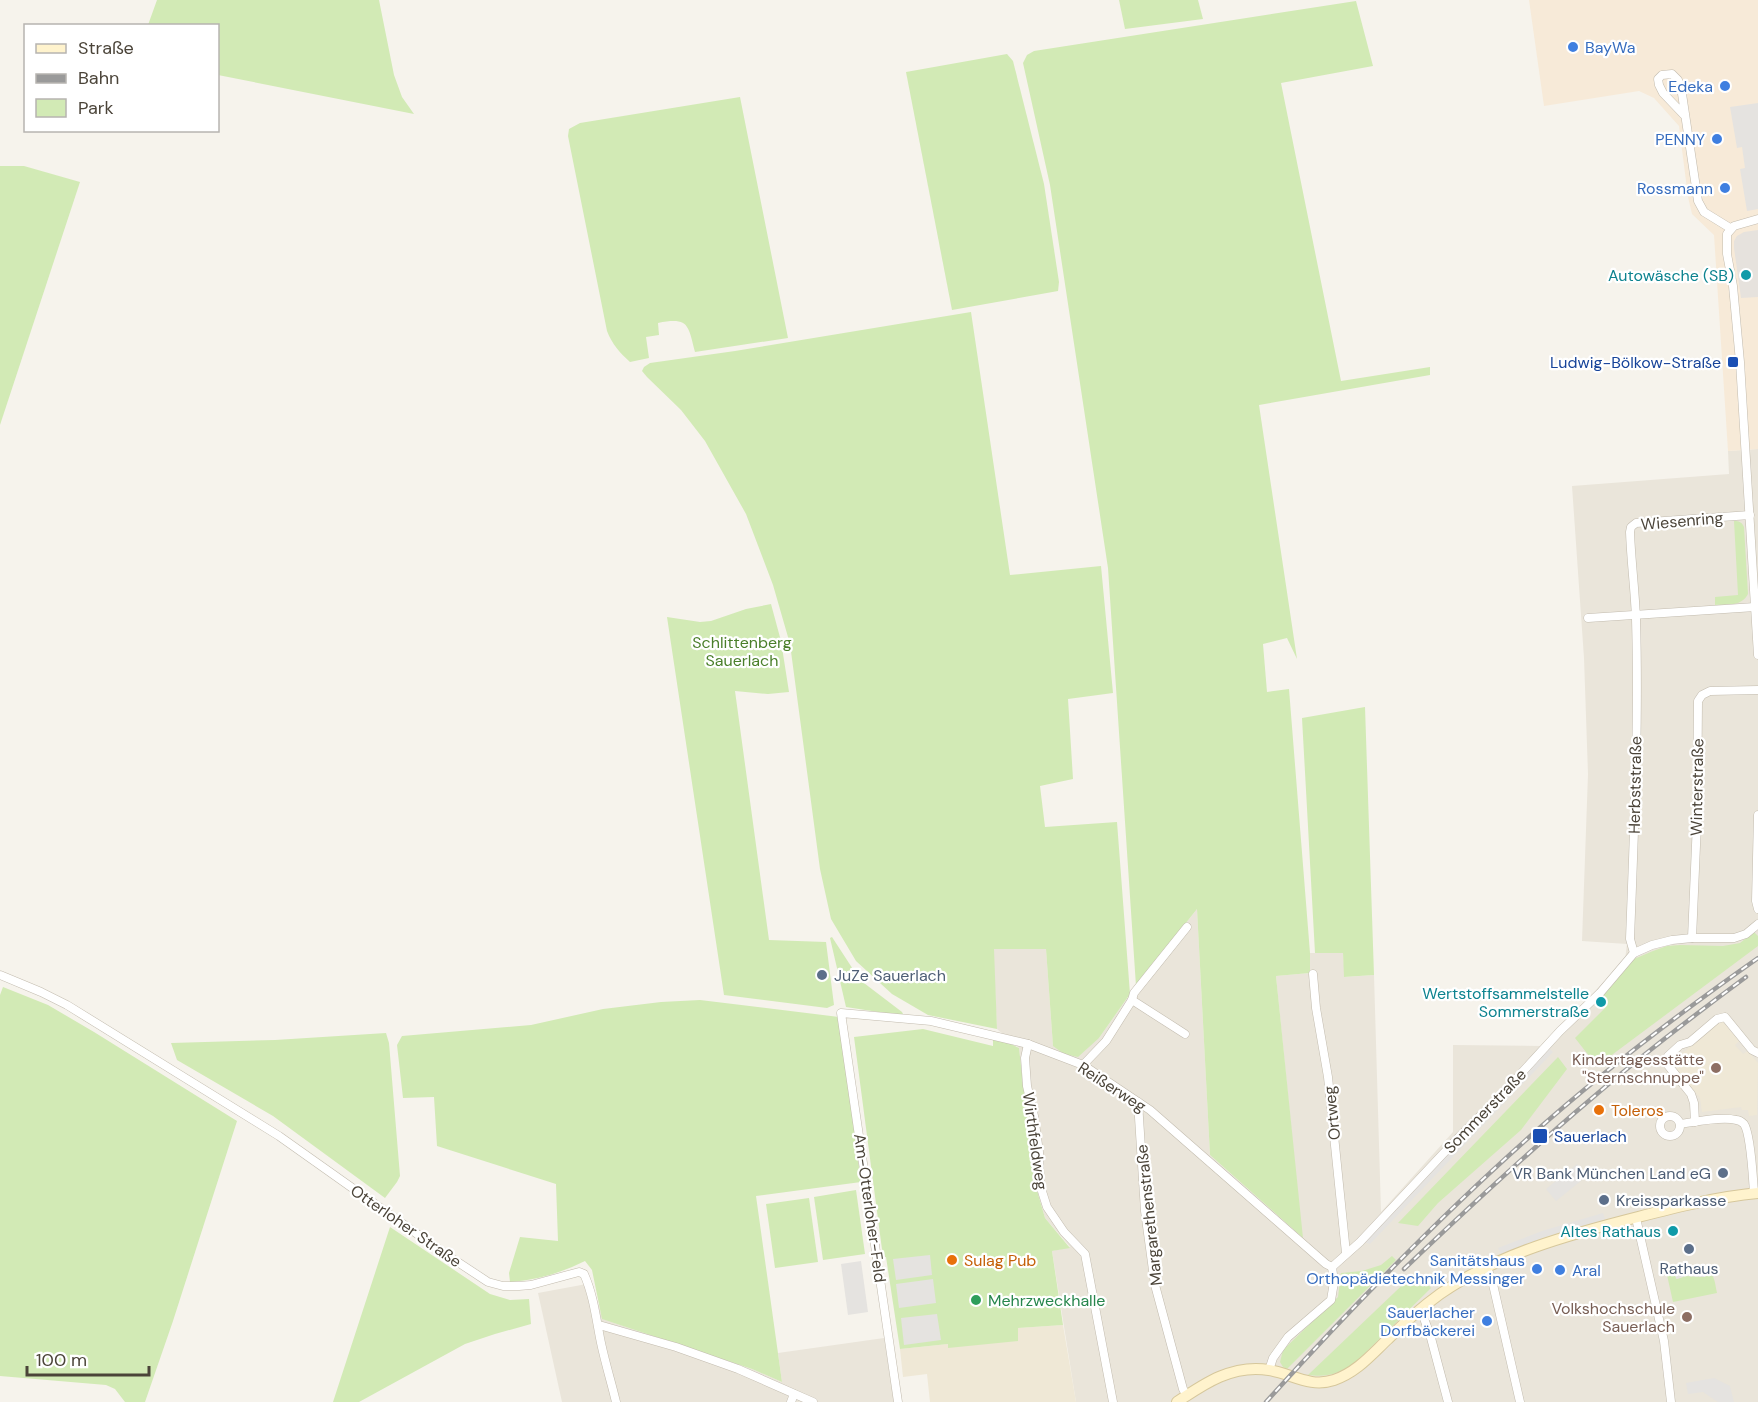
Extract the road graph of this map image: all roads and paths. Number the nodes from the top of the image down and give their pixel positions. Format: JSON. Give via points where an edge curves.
{"nodes":[{"id":1,"x":1684,"y":115,"type":"junction"},
{"id":2,"x":1758,"y":219,"type":"edge"},
{"id":3,"x":1730,"y":228,"type":"junction"},
{"id":4,"x":1750,"y":515,"type":"junction"},
{"id":5,"x":1756,"y":566,"type":"edge"},
{"id":6,"x":1755,"y":607,"type":"junction"},
{"id":7,"x":1636,"y":615,"type":"junction"},
{"id":8,"x":1588,"y":618,"type":"dead end"},
{"id":9,"x":1758,"y":655,"type":"edge"},
{"id":10,"x":1758,"y":690,"type":"edge"},
{"id":11,"x":1758,"y":815,"type":"edge"},
{"id":12,"x":1758,"y":909,"type":"edge"},
{"id":13,"x":1758,"y":924,"type":"edge"},
{"id":14,"x":1187,"y":927,"type":"dead end"},
{"id":15,"x":1692,"y":938,"type":"junction"},
{"id":16,"x":1634,"y":953,"type":"junction"},
{"id":17,"x":1313,"y":974,"type":"dead end"},
{"id":18,"x":0,"y":975,"type":"edge"},
{"id":19,"x":1132,"y":1000,"type":"junction"},
{"id":20,"x":841,"y":1013,"type":"joint"},
{"id":21,"x":1185,"y":1034,"type":"dead end"},
{"id":22,"x":1028,"y":1044,"type":"junction"},
{"id":23,"x":1758,"y":1053,"type":"edge"},
{"id":24,"x":1083,"y":1065,"type":"junction"},
{"id":25,"x":1138,"y":1102,"type":"junction"},
{"id":26,"x":1695,"y":1122,"type":"junction"},
{"id":27,"x":1680,"y":1124,"type":"dead end"},
{"id":28,"x":1756,"y":1193,"type":"edge"},
{"id":29,"x":1636,"y":1218,"type":"junction"},
{"id":30,"x":1346,"y":1253,"type":"junction"},
{"id":31,"x":1332,"y":1267,"type":"junction"},
{"id":32,"x":1486,"y":1268,"type":"junction"},
{"id":33,"x":1421,"y":1310,"type":"junction"},
{"id":34,"x":599,"y":1325,"type":"junction"},
{"id":35,"x":1269,"y":1370,"type":"junction"},
{"id":36,"x":794,"y":1394,"type":"junction"},
{"id":37,"x":1182,"y":1399,"type":"edge"},
{"id":38,"x":616,"y":1402,"type":"edge"},
{"id":39,"x":791,"y":1402,"type":"edge"},
{"id":40,"x":813,"y":1402,"type":"edge"},
{"id":41,"x":898,"y":1402,"type":"edge"},
{"id":42,"x":1113,"y":1402,"type":"edge"},
{"id":43,"x":1448,"y":1402,"type":"edge"},
{"id":44,"x":1520,"y":1402,"type":"edge"},
{"id":45,"x":1671,"y":1402,"type":"edge"}],
"edges":[{"from":1,"to":1,"type":"street","via":[[1678,80],[1672,74],[1662,75],[1660,88]]},
{"from":1,"to":3,"type":"street","via":[[1698,201],[1704,212]]},
{"from":2,"to":3,"type":"street"},
{"from":3,"to":4,"type":"street","via":[[1728,254]]},
{"from":4,"to":5,"type":"street"},
{"from":4,"to":7,"type":"street","name":"Wiesenring","via":[[1636,523],[1631,527]]},
{"from":5,"to":6,"type":"street"},
{"from":6,"to":7,"type":"street"},
{"from":6,"to":9,"type":"street"},
{"from":7,"to":8,"type":"street"},
{"from":7,"to":16,"type":"street","name":"Herbststraße","via":[[1636,786],[1630,939]]},
{"from":10,"to":15,"type":"street","name":"Winterstraße","via":[[1710,691],[1700,698]]},
{"from":11,"to":12,"type":"street"},
{"from":13,"to":15,"type":"street","name":"Sommerstraße","via":[[1734,938]]},
{"from":14,"to":19,"type":"street"},
{"from":15,"to":16,"type":"street","name":"Sommerstraße","via":[[1661,942]]},
{"from":16,"to":30,"type":"street","name":"Sommerstraße","via":[[1600,993]]},
{"from":17,"to":30,"type":"street","name":"Ortweg"},
{"from":18,"to":34,"type":"street","name":"Otterloher Straße","via":[[67,1005],[279,1136],[488,1282],[531,1285],[584,1274]]},
{"from":19,"to":21,"type":"street"},
{"from":19,"to":24,"type":"street","via":[[1106,1041]]},
{"from":20,"to":22,"type":"street","name":"Reißerweg","via":[[931,1021]]},
{"from":20,"to":41,"type":"street","name":"Am-Otterloher-Feld"},
{"from":22,"to":24,"type":"street","name":"Reißerweg"},
{"from":22,"to":42,"type":"street","name":"Wirthfeldweg","via":[[1026,1077],[1039,1152],[1040,1185],[1047,1207],[1085,1254]]},
{"from":23,"to":26,"type":"street","via":[[1725,1017],[1717,1019],[1690,1042],[1680,1044],[1668,1056],[1667,1064],[1694,1103]]},
{"from":24,"to":25,"type":"street","name":"Reißerweg"},
{"from":25,"to":31,"type":"street","name":"Reißerweg"},
{"from":25,"to":37,"type":"street","name":"Margarethenstraße","via":[[1145,1211],[1155,1285],[1183,1389]]},
{"from":26,"to":27,"type":"street"},
{"from":26,"to":28,"type":"street","via":[[1733,1119],[1743,1124]]},
{"from":28,"to":29,"type":"main road"},
{"from":29,"to":32,"type":"main road","via":[[1573,1234]]},
{"from":29,"to":45,"type":"street","via":[[1664,1341]]},
{"from":30,"to":31,"type":"street","name":"Sommerstraße"},
{"from":31,"to":35,"type":"street","via":[[1331,1300],[1288,1337]]},
{"from":32,"to":33,"type":"main road","via":[[1440,1294]]},
{"from":32,"to":44,"type":"street"},
{"from":33,"to":35,"type":"main road","via":[[1364,1363],[1331,1381],[1314,1383]]},
{"from":33,"to":43,"type":"street"},
{"from":34,"to":36,"type":"street","via":[[676,1347]]},
{"from":34,"to":38,"type":"street"},
{"from":35,"to":37,"type":"main road","via":[[1237,1370]]},
{"from":36,"to":39,"type":"street"},
{"from":36,"to":40,"type":"street"}]}
